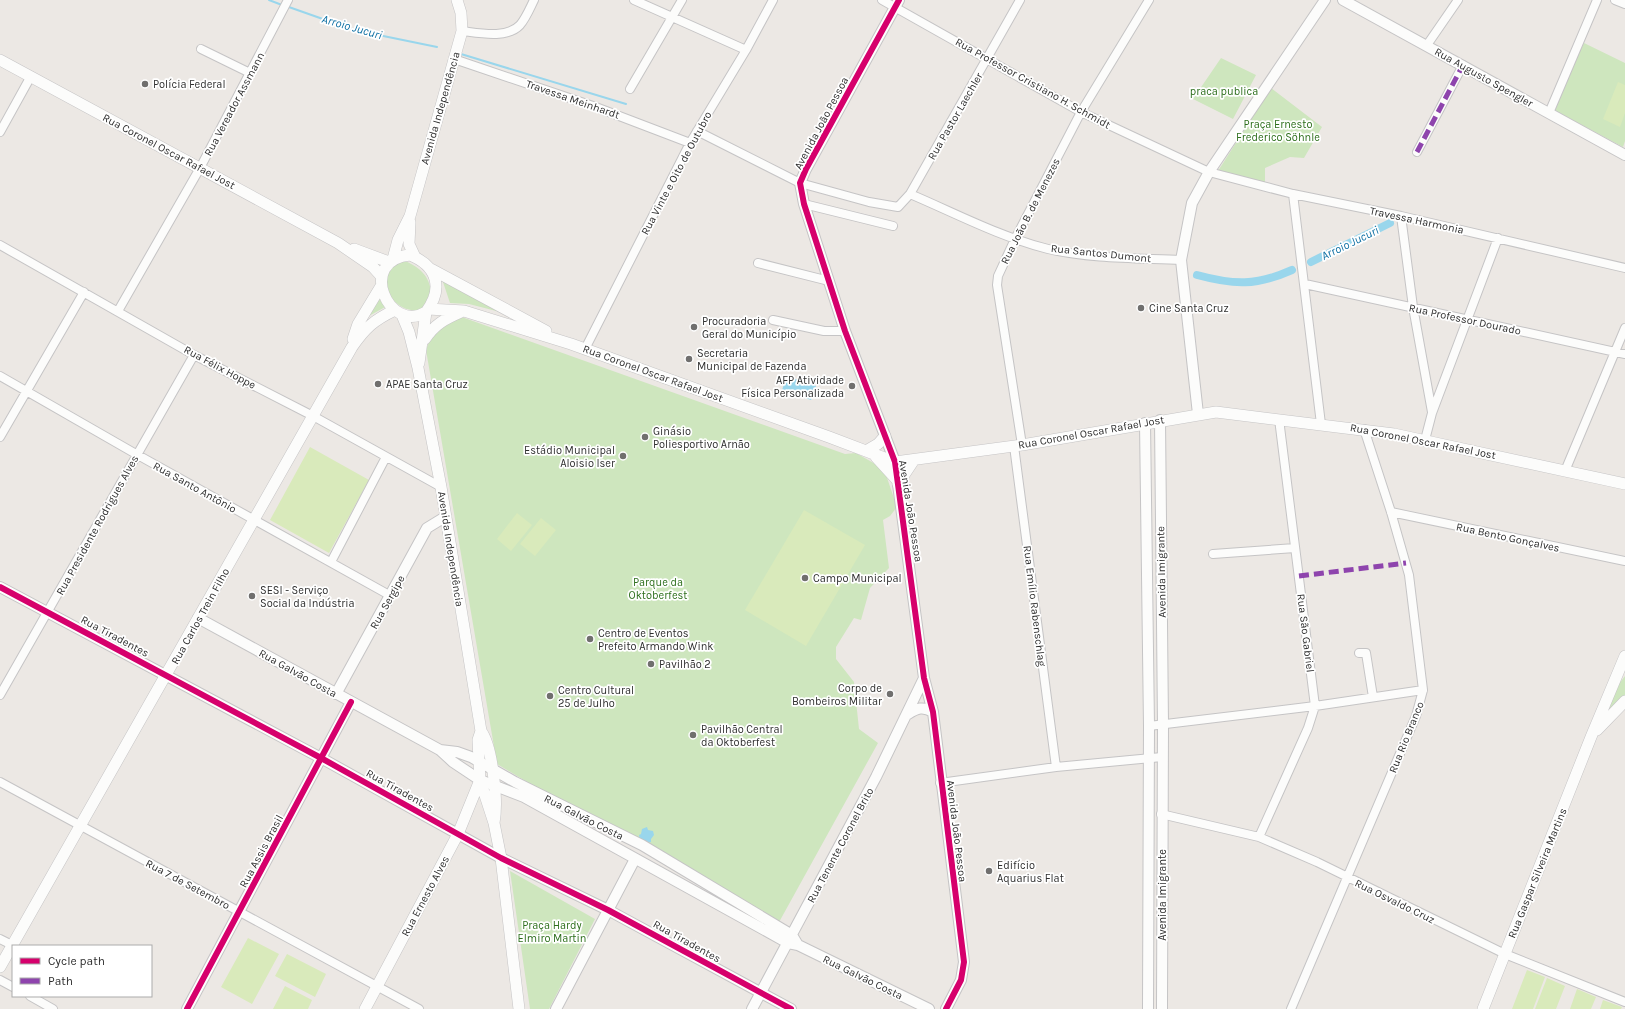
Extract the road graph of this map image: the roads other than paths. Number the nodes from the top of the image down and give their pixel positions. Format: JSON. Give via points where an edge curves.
{"nodes":[{"id":1,"x":457,"y":0,"type":"edge"},
{"id":2,"x":534,"y":0,"type":"edge"},
{"id":3,"x":634,"y":0,"type":"edge"},
{"id":4,"x":682,"y":0,"type":"edge"},
{"id":5,"x":773,"y":0,"type":"edge"},
{"id":6,"x":882,"y":0,"type":"edge"},
{"id":7,"x":1020,"y":0,"type":"edge"},
{"id":8,"x":1149,"y":0,"type":"edge"},
{"id":9,"x":1325,"y":0,"type":"edge"},
{"id":10,"x":1343,"y":0,"type":"edge"},
{"id":11,"x":1458,"y":0,"type":"edge"},
{"id":12,"x":1597,"y":0,"type":"edge"},
{"id":13,"x":1615,"y":0,"type":"edge"},
{"id":14,"x":288,"y":1,"type":"edge"},
{"id":15,"x":897,"y":4,"type":"edge"},
{"id":16,"x":1625,"y":4,"type":"edge"},
{"id":17,"x":672,"y":17,"type":"junction"},
{"id":18,"x":462,"y":31,"type":"junction"},
{"id":19,"x":1427,"y":45,"type":"junction"},
{"id":20,"x":201,"y":48,"type":"dead end"},
{"id":21,"x":746,"y":50,"type":"junction"},
{"id":22,"x":454,"y":59,"type":"junction"},
{"id":23,"x":988,"y":59,"type":"junction"},
{"id":24,"x":0,"y":60,"type":"edge"},
{"id":25,"x":1463,"y":65,"type":"junction"},
{"id":26,"x":250,"y":73,"type":"junction"},
{"id":27,"x":31,"y":76,"type":"junction"},
{"id":28,"x":630,"y":89,"type":"dead end"},
{"id":29,"x":1081,"y":112,"type":"junction"},
{"id":30,"x":1549,"y":112,"type":"junction"},
{"id":31,"x":697,"y":131,"type":"junction"},
{"id":32,"x":0,"y":132,"type":"edge"},
{"id":33,"x":690,"y":143,"type":"junction"},
{"id":34,"x":1417,"y":152,"type":"dead end"},
{"id":35,"x":1625,"y":155,"type":"edge"},
{"id":36,"x":200,"y":168,"type":"junction"},
{"id":37,"x":1209,"y":172,"type":"junction"},
{"id":38,"x":800,"y":183,"type":"junction"},
{"id":39,"x":910,"y":194,"type":"junction"},
{"id":40,"x":1293,"y":194,"type":"junction"},
{"id":41,"x":804,"y":204,"type":"junction"},
{"id":42,"x":410,"y":216,"type":"junction"},
{"id":43,"x":1401,"y":216,"type":"junction"},
{"id":44,"x":893,"y":226,"type":"dead end"},
{"id":45,"x":1498,"y":238,"type":"junction"},
{"id":46,"x":1015,"y":239,"type":"junction"},
{"id":47,"x":338,"y":243,"type":"junction"},
{"id":48,"x":0,"y":245,"type":"edge"},
{"id":49,"x":415,"y":258,"type":"junction"},
{"id":50,"x":391,"y":260,"type":"junction"},
{"id":51,"x":1181,"y":260,"type":"junction"},
{"id":52,"x":758,"y":263,"type":"dead end"},
{"id":53,"x":1625,"y":268,"type":"edge"},
{"id":54,"x":431,"y":269,"type":"junction"},
{"id":55,"x":829,"y":281,"type":"junction"},
{"id":56,"x":382,"y":282,"type":"junction"},
{"id":57,"x":1305,"y":284,"type":"junction"},
{"id":58,"x":84,"y":292,"type":"junction"},
{"id":59,"x":1413,"y":307,"type":"junction"},
{"id":60,"x":427,"y":310,"type":"junction"},
{"id":61,"x":118,"y":311,"type":"junction"},
{"id":62,"x":464,"y":311,"type":"junction"},
{"id":63,"x":399,"y":312,"type":"junction"},
{"id":64,"x":513,"y":315,"type":"junction"},
{"id":65,"x":1467,"y":319,"type":"junction"},
{"id":66,"x":773,"y":320,"type":"dead end"},
{"id":67,"x":506,"y":324,"type":"junction"},
{"id":68,"x":1625,"y":328,"type":"edge"},
{"id":69,"x":845,"y":331,"type":"junction"},
{"id":70,"x":423,"y":341,"type":"junction"},
{"id":71,"x":571,"y":344,"type":"junction"},
{"id":72,"x":352,"y":347,"type":"junction"},
{"id":73,"x":585,"y":349,"type":"junction"},
{"id":74,"x":1616,"y":352,"type":"junction"},
{"id":75,"x":1625,"y":354,"type":"edge"},
{"id":76,"x":194,"y":355,"type":"junction"},
{"id":77,"x":418,"y":368,"type":"junction"},
{"id":78,"x":0,"y":376,"type":"edge"},
{"id":79,"x":26,"y":391,"type":"junction"},
{"id":80,"x":1432,"y":413,"type":"junction"},
{"id":81,"x":1198,"y":414,"type":"junction"},
{"id":82,"x":313,"y":416,"type":"junction"},
{"id":83,"x":1279,"y":419,"type":"junction"},
{"id":84,"x":1160,"y":420,"type":"junction"},
{"id":85,"x":1145,"y":422,"type":"junction"},
{"id":86,"x":1320,"y":424,"type":"junction"},
{"id":87,"x":1364,"y":429,"type":"junction"},
{"id":88,"x":885,"y":436,"type":"junction"},
{"id":89,"x":0,"y":437,"type":"edge"},
{"id":90,"x":1425,"y":440,"type":"junction"},
{"id":91,"x":1018,"y":445,"type":"junction"},
{"id":92,"x":868,"y":452,"type":"junction"},
{"id":93,"x":136,"y":454,"type":"junction"},
{"id":94,"x":386,"y":457,"type":"junction"},
{"id":95,"x":914,"y":460,"type":"junction"},
{"id":96,"x":895,"y":462,"type":"junction"},
{"id":97,"x":1160,"y":465,"type":"junction"},
{"id":98,"x":1146,"y":466,"type":"junction"},
{"id":99,"x":1565,"y":470,"type":"junction"},
{"id":100,"x":897,"y":482,"type":"junction"},
{"id":101,"x":1625,"y":484,"type":"edge"},
{"id":102,"x":441,"y":487,"type":"junction"},
{"id":103,"x":1392,"y":512,"type":"junction"},
{"id":104,"x":445,"y":517,"type":"junction"},
{"id":105,"x":254,"y":519,"type":"junction"},
{"id":106,"x":1295,"y":548,"type":"junction"},
{"id":107,"x":1213,"y":554,"type":"dead end"},
{"id":108,"x":1625,"y":561,"type":"edge"},
{"id":109,"x":331,"y":562,"type":"junction"},
{"id":110,"x":0,"y":587,"type":"edge"},
{"id":111,"x":391,"y":596,"type":"junction"},
{"id":112,"x":48,"y":612,"type":"junction"},
{"id":113,"x":198,"y":618,"type":"junction"},
{"id":114,"x":1359,"y":654,"type":"dead end"},
{"id":115,"x":1625,"y":656,"type":"edge"},
{"id":116,"x":1625,"y":672,"type":"edge"},
{"id":117,"x":167,"y":675,"type":"junction"},
{"id":118,"x":924,"y":678,"type":"junction"},
{"id":119,"x":1423,"y":690,"type":"junction"},
{"id":120,"x":1609,"y":692,"type":"junction"},
{"id":121,"x":336,"y":694,"type":"junction"},
{"id":122,"x":0,"y":695,"type":"edge"},
{"id":123,"x":1373,"y":697,"type":"junction"},
{"id":124,"x":1625,"y":701,"type":"edge"},
{"id":125,"x":351,"y":702,"type":"junction"},
{"id":126,"x":1315,"y":706,"type":"junction"},
{"id":127,"x":932,"y":712,"type":"junction"},
{"id":128,"x":908,"y":714,"type":"junction"},
{"id":129,"x":1163,"y":724,"type":"junction"},
{"id":130,"x":1149,"y":726,"type":"junction"},
{"id":131,"x":481,"y":731,"type":"junction"},
{"id":132,"x":1591,"y":737,"type":"junction"},
{"id":133,"x":440,"y":750,"type":"junction"},
{"id":134,"x":1148,"y":757,"type":"junction"},
{"id":135,"x":1162,"y":757,"type":"junction"},
{"id":136,"x":321,"y":758,"type":"junction"},
{"id":137,"x":479,"y":760,"type":"junction"},
{"id":138,"x":492,"y":767,"type":"junction"},
{"id":139,"x":1056,"y":767,"type":"junction"},
{"id":140,"x":480,"y":780,"type":"junction"},
{"id":141,"x":0,"y":782,"type":"edge"},
{"id":142,"x":940,"y":783,"type":"junction"},
{"id":143,"x":493,"y":785,"type":"junction"},
{"id":144,"x":1161,"y":814,"type":"junction"},
{"id":145,"x":494,"y":823,"type":"junction"},
{"id":146,"x":80,"y":825,"type":"junction"},
{"id":147,"x":458,"y":834,"type":"junction"},
{"id":148,"x":1259,"y":837,"type":"junction"},
{"id":149,"x":642,"y":845,"type":"junction"},
{"id":150,"x":502,"y":858,"type":"junction"},
{"id":151,"x":635,"y":859,"type":"junction"},
{"id":152,"x":1346,"y":877,"type":"junction"},
{"id":153,"x":608,"y":910,"type":"junction"},
{"id":154,"x":240,"y":912,"type":"junction"},
{"id":155,"x":0,"y":939,"type":"edge"},
{"id":156,"x":793,"y":941,"type":"junction"},
{"id":157,"x":12,"y":945,"type":"edge"},
{"id":158,"x":1505,"y":954,"type":"junction"},
{"id":159,"x":0,"y":967,"type":"edge"},
{"id":160,"x":0,"y":980,"type":"edge"},
{"id":161,"x":12,"y":986,"type":"edge"},
{"id":162,"x":377,"y":987,"type":"junction"},
{"id":163,"x":761,"y":993,"type":"junction"},
{"id":164,"x":32,"y":997,"type":"edge"},
{"id":165,"x":1625,"y":1002,"type":"edge"},
{"id":166,"x":53,"y":1009,"type":"edge"},
{"id":167,"x":187,"y":1009,"type":"edge"},
{"id":168,"x":365,"y":1009,"type":"edge"},
{"id":169,"x":419,"y":1009,"type":"edge"},
{"id":170,"x":519,"y":1009,"type":"edge"},
{"id":171,"x":556,"y":1009,"type":"edge"},
{"id":172,"x":752,"y":1009,"type":"edge"},
{"id":173,"x":791,"y":1009,"type":"edge"},
{"id":174,"x":929,"y":1009,"type":"edge"},
{"id":175,"x":946,"y":1009,"type":"edge"},
{"id":176,"x":1148,"y":1009,"type":"edge"},
{"id":177,"x":1162,"y":1009,"type":"edge"},
{"id":178,"x":1291,"y":1009,"type":"edge"},
{"id":179,"x":1483,"y":1009,"type":"edge"}],
"edges":[{"from":1,"to":18,"type":"main road","name":"Avenida Independência"},
{"from":2,"to":18,"type":"street","via":[[520,25],[510,32]]},
{"from":3,"to":17,"type":"street"},
{"from":4,"to":17,"type":"street"},
{"from":5,"to":21,"type":"street","name":"Rua Vinte e Oito de Outubro"},
{"from":6,"to":15,"type":"street","name":"Rua Professor Cristiano H. Schmidt"},
{"from":7,"to":23,"type":"street","name":"Rua Pastor Laechler"},
{"from":8,"to":29,"type":"street","name":"Rua João B. de Menezes"},
{"from":9,"to":37,"type":"street"},
{"from":10,"to":19,"type":"street","name":"Rua Augusto Spengler"},
{"from":11,"to":19,"type":"street"},
{"from":12,"to":30,"type":"street"},
{"from":13,"to":16,"type":"street"},
{"from":14,"to":26,"type":"street","name":"Rua Vereador Assmann"},
{"from":15,"to":23,"type":"street","name":"Rua Professor Cristiano H. Schmidt"},
{"from":15,"to":38,"type":"street","name":"Avenida João Pessoa"},
{"from":17,"to":21,"type":"street"},
{"from":17,"to":28,"type":"street"},
{"from":18,"to":22,"type":"main road","name":"Avenida Independência"},
{"from":19,"to":25,"type":"street","name":"Rua Augusto Spengler"},
{"from":20,"to":26,"type":"street"},
{"from":21,"to":31,"type":"street","name":"Rua Vinte e Oito de Outubro"},
{"from":22,"to":33,"type":"street","name":"Travessa Meinhardt"},
{"from":22,"to":42,"type":"main road","name":"Avenida Independência"},
{"from":23,"to":29,"type":"street","name":"Rua Professor Cristiano H. Schmidt"},
{"from":23,"to":39,"type":"street","name":"Rua Pastor Laechler"},
{"from":24,"to":27,"type":"main road","name":"Rua Coronel Oscar Rafael Jost"},
{"from":25,"to":30,"type":"street","name":"Rua Augusto Spengler"},
{"from":25,"to":34,"type":"street"},
{"from":26,"to":36,"type":"street","name":"Rua Vereador Assmann"},
{"from":27,"to":32,"type":"street"},
{"from":27,"to":36,"type":"main road","name":"Rua Coronel Oscar Rafael Jost"},
{"from":29,"to":37,"type":"street","name":"Rua Professor Cristiano H. Schmidt"},
{"from":29,"to":46,"type":"street","name":"Rua João B. de Menezes"},
{"from":30,"to":35,"type":"street","name":"Rua Augusto Spengler"},
{"from":31,"to":33,"type":"street","name":"Rua Vinte e Oito de Outubro"},
{"from":31,"to":38,"type":"street"},
{"from":33,"to":73,"type":"street","name":"Rua Vinte e Oito de Outubro"},
{"from":36,"to":47,"type":"main road","name":"Rua Coronel Oscar Rafael Jost"},
{"from":36,"to":61,"type":"street","name":"Rua Vereador Assmann"},
{"from":37,"to":40,"type":"street","name":"Travessa Harmonia"},
{"from":37,"to":51,"type":"street","via":[[1192,203]]},
{"from":38,"to":39,"type":"street","name":"Rua Pastor Laechler","via":[[869,202],[898,207]]},
{"from":38,"to":41,"type":"street","name":"Avenida João Pessoa"},
{"from":39,"to":46,"type":"street","name":"Rua Santos Dumont"},
{"from":40,"to":43,"type":"street","name":"Travessa Harmonia"},
{"from":40,"to":57,"type":"street"},
{"from":41,"to":44,"type":"street"},
{"from":41,"to":55,"type":"street","name":"Avenida João Pessoa"},
{"from":42,"to":49,"type":"main road","via":[[409,244]]},
{"from":42,"to":50,"type":"main road"},
{"from":43,"to":45,"type":"street","name":"Travessa Harmonia"},
{"from":43,"to":59,"type":"street"},
{"from":45,"to":53,"type":"street","name":"Travessa Harmonia"},
{"from":45,"to":65,"type":"street"},
{"from":46,"to":51,"type":"street","name":"Rua Santos Dumont","via":[[1069,252]]},
{"from":46,"to":91,"type":"street","name":"Rua João B. de Menezes","via":[[998,276],[997,285]]},
{"from":47,"to":50,"type":"main road","name":"Rua Coronel Oscar Rafael Jost"},
{"from":47,"to":56,"type":"main road","name":"Rua Coronel Oscar Rafael Jost","via":[[373,267]]},
{"from":48,"to":58,"type":"street","name":"Rua Félix Hoppe"},
{"from":49,"to":50,"type":"main road","via":[[410,255]]},
{"from":49,"to":54,"type":"main road"},
{"from":50,"to":56,"type":"main road"},
{"from":51,"to":81,"type":"street"},
{"from":52,"to":55,"type":"street"},
{"from":54,"to":60,"type":"main road","via":[[436,280],[436,294]]},
{"from":54,"to":64,"type":"main road","name":"Rua Coronel Oscar Rafael Jost"},
{"from":55,"to":69,"type":"street","name":"Avenida João Pessoa"},
{"from":56,"to":63,"type":"main road","via":[[386,299]]},
{"from":56,"to":72,"type":"main road","name":"Rua Carlos Trein Filho","via":[[358,324]]},
{"from":57,"to":59,"type":"street","name":"Rua Professor Dourado"},
{"from":57,"to":86,"type":"street"},
{"from":58,"to":61,"type":"street","name":"Rua Félix Hoppe"},
{"from":58,"to":79,"type":"street"},
{"from":59,"to":65,"type":"street","name":"Rua Professor Dourado"},
{"from":59,"to":80,"type":"street"},
{"from":60,"to":62,"type":"main road","name":"Rua Coronel Oscar Rafael Jost"},
{"from":60,"to":63,"type":"main road","via":[[411,317]]},
{"from":60,"to":70,"type":"main road","name":"Avenida Independência"},
{"from":61,"to":76,"type":"street","name":"Rua Félix Hoppe"},
{"from":62,"to":67,"type":"main road","name":"Rua Coronel Oscar Rafael Jost"},
{"from":62,"to":70,"type":"main road","via":[[432,328]]},
{"from":63,"to":72,"type":"main road","name":"Rua Carlos Trein Filho","via":[[371,323]]},
{"from":63,"to":77,"type":"main road","name":"Avenida Independência","via":[[409,332]]},
{"from":64,"to":67,"type":"main road"},
{"from":64,"to":71,"type":"main road","name":"Rua Coronel Oscar Rafael Jost"},
{"from":65,"to":74,"type":"street","name":"Rua Professor Dourado"},
{"from":65,"to":80,"type":"street"},
{"from":66,"to":69,"type":"street","via":[[824,331]]},
{"from":67,"to":71,"type":"main road","name":"Rua Coronel Oscar Rafael Jost"},
{"from":68,"to":74,"type":"street"},
{"from":69,"to":88,"type":"street","name":"Avenida João Pessoa"},
{"from":70,"to":77,"type":"main road","name":"Avenida Independência"},
{"from":71,"to":73,"type":"main road","name":"Rua Coronel Oscar Rafael Jost"},
{"from":72,"to":82,"type":"main road","name":"Rua Carlos Trein Filho"},
{"from":73,"to":92,"type":"main road","name":"Rua Coronel Oscar Rafael Jost"},
{"from":74,"to":75,"type":"street","name":"Rua Professor Dourado"},
{"from":74,"to":99,"type":"street"},
{"from":76,"to":82,"type":"street","name":"Rua Félix Hoppe"},
{"from":76,"to":93,"type":"street","name":"Rua Presidente Rodrigues Alves"},
{"from":77,"to":102,"type":"main road","name":"Avenida Independência"},
{"from":78,"to":79,"type":"street","name":"Rua Santo Antônio"},
{"from":79,"to":89,"type":"street"},
{"from":79,"to":93,"type":"street","name":"Rua Santo Antônio"},
{"from":80,"to":90,"type":"street"},
{"from":81,"to":83,"type":"main road","name":"Rua Coronel Oscar Rafael Jost","via":[[1216,412]]},
{"from":81,"to":84,"type":"main road","name":"Rua Coronel Oscar Rafael Jost"},
{"from":82,"to":94,"type":"street","name":"Rua Félix Hoppe"},
{"from":82,"to":105,"type":"main road","name":"Rua Carlos Trein Filho"},
{"from":83,"to":86,"type":"main road","name":"Rua Coronel Oscar Rafael Jost"},
{"from":83,"to":106,"type":"street","name":"Rua São Gabriel"},
{"from":84,"to":85,"type":"main road","name":"Rua Coronel Oscar Rafael Jost"},
{"from":84,"to":97,"type":"street","name":"Avenida Imigrante"},
{"from":85,"to":91,"type":"main road","name":"Rua Coronel Oscar Rafael Jost"},
{"from":85,"to":98,"type":"street","name":"Avenida Imigrante"},
{"from":86,"to":87,"type":"main road","name":"Rua Coronel Oscar Rafael Jost"},
{"from":87,"to":90,"type":"main road","name":"Rua Coronel Oscar Rafael Jost"},
{"from":87,"to":103,"type":"street","name":"Rua Rio Branco"},
{"from":88,"to":92,"type":"main road"},
{"from":88,"to":96,"type":"street","name":"Avenida João Pessoa"},
{"from":90,"to":99,"type":"main road","name":"Rua Coronel Oscar Rafael Jost"},
{"from":91,"to":95,"type":"main road","name":"Rua Coronel Oscar Rafael Jost"},
{"from":91,"to":139,"type":"street","name":"Rua Emílio Rabenschlag"},
{"from":92,"to":96,"type":"main road","name":"Rua Coronel Oscar Rafael Jost"},
{"from":92,"to":100,"type":"main road"},
{"from":93,"to":105,"type":"street","name":"Rua Santo Antônio"},
{"from":93,"to":112,"type":"street","name":"Rua Presidente Rodrigues Alves"},
{"from":94,"to":102,"type":"street","name":"Rua Félix Hoppe"},
{"from":94,"to":109,"type":"street"},
{"from":95,"to":96,"type":"main road","name":"Rua Coronel Oscar Rafael Jost"},
{"from":95,"to":100,"type":"main road"},
{"from":96,"to":100,"type":"street","name":"Avenida João Pessoa"},
{"from":97,"to":98,"type":"street"},
{"from":97,"to":129,"type":"street","name":"Avenida Imigrante"},
{"from":98,"to":130,"type":"street","name":"Avenida Imigrante"},
{"from":99,"to":101,"type":"main road","name":"Rua Coronel Oscar Rafael Jost"},
{"from":100,"to":118,"type":"street","name":"Avenida João Pessoa"},
{"from":102,"to":104,"type":"main road","name":"Avenida Independência"},
{"from":103,"to":108,"type":"street","name":"Rua Bento Gonçalves"},
{"from":103,"to":119,"type":"street","name":"Rua Rio Branco","via":[[1409,575]]},
{"from":104,"to":111,"type":"street","name":"Rua Sergipe","via":[[427,528]]},
{"from":104,"to":131,"type":"main road","name":"Avenida Independência"},
{"from":105,"to":109,"type":"street","name":"Rua Santo Antônio"},
{"from":105,"to":113,"type":"main road","name":"Rua Carlos Trein Filho"},
{"from":106,"to":107,"type":"street"},
{"from":106,"to":126,"type":"street","name":"Rua São Gabriel"},
{"from":109,"to":111,"type":"street","name":"Rua Santo Antônio"},
{"from":110,"to":112,"type":"street","name":"Rua Tiradentes"},
{"from":111,"to":121,"type":"street","name":"Rua Sergipe"},
{"from":112,"to":117,"type":"street","name":"Rua Tiradentes"},
{"from":112,"to":122,"type":"street","name":"Rua Presidente Rodrigues Alves"},
{"from":113,"to":117,"type":"main road","name":"Rua Carlos Trein Filho"},
{"from":113,"to":121,"type":"street","name":"Rua Galvão Costa"},
{"from":114,"to":123,"type":"street","via":[[1366,652]]},
{"from":115,"to":120,"type":"main road","name":"Rua Gaspar Silveira Martins"},
{"from":116,"to":120,"type":"main road"},
{"from":117,"to":136,"type":"street","name":"Rua Tiradentes"},
{"from":117,"to":146,"type":"main road","name":"Rua Carlos Trein Filho"},
{"from":118,"to":127,"type":"street","name":"Avenida João Pessoa"},
{"from":118,"to":128,"type":"street","name":"Rua Tenente Coronel Brito"},
{"from":119,"to":123,"type":"street"},
{"from":119,"to":152,"type":"street","name":"Rua Rio Branco","via":[[1416,716]]},
{"from":120,"to":132,"type":"main road","name":"Rua Gaspar Silveira Martins"},
{"from":121,"to":125,"type":"street","name":"Rua Galvão Costa"},
{"from":123,"to":126,"type":"street"},
{"from":124,"to":132,"type":"main road","name":"Rua Gaspar Silveira Martins"},
{"from":125,"to":133,"type":"street","name":"Rua Galvão Costa"},
{"from":125,"to":136,"type":"street","name":"Rua Assis Brasil"},
{"from":126,"to":129,"type":"street"},
{"from":126,"to":148,"type":"street","name":"Rua São Gabriel","via":[[1308,728]]},
{"from":127,"to":128,"type":"street","via":[[919,708]]},
{"from":127,"to":142,"type":"street","name":"Avenida João Pessoa"},
{"from":128,"to":156,"type":"street","name":"Rua Tenente Coronel Brito"},
{"from":129,"to":130,"type":"street"},
{"from":129,"to":135,"type":"street","name":"Avenida Imigrante"},
{"from":130,"to":134,"type":"street","name":"Avenida Imigrante"},
{"from":131,"to":137,"type":"main road","name":"Avenida Independência","via":[[478,740]]},
{"from":131,"to":138,"type":"main road","name":"Avenida Independência","via":[[486,739]]},
{"from":132,"to":158,"type":"main road","name":"Rua Gaspar Silveira Martins"},
{"from":133,"to":137,"type":"street","name":"Rua Galvão Costa","via":[[457,752]]},
{"from":133,"to":140,"type":"street","name":"Rua Galvão Costa"},
{"from":134,"to":135,"type":"street"},
{"from":134,"to":139,"type":"street"},
{"from":134,"to":176,"type":"street","name":"Avenida Imigrante"},
{"from":135,"to":144,"type":"street","name":"Avenida Imigrante"},
{"from":136,"to":147,"type":"street","name":"Rua Tiradentes"},
{"from":136,"to":154,"type":"street","name":"Rua Assis Brasil"},
{"from":137,"to":138,"type":"street","name":"Rua Galvão Costa"},
{"from":137,"to":140,"type":"main road","name":"Avenida Independência"},
{"from":138,"to":143,"type":"main road","name":"Avenida Independência"},
{"from":138,"to":149,"type":"street","name":"Rua Galvão Costa","via":[[522,785]]},
{"from":139,"to":142,"type":"street"},
{"from":140,"to":143,"type":"street","name":"Rua Galvão Costa"},
{"from":140,"to":145,"type":"main road","name":"Avenida Independência"},
{"from":140,"to":147,"type":"main road","name":"Rua Ernesto Alves"},
{"from":141,"to":146,"type":"street","name":"Rua 7 de Setembro"},
{"from":142,"to":175,"type":"street","name":"Avenida João Pessoa","via":[[964,962],[961,980]]},
{"from":143,"to":145,"type":"main road","name":"Avenida Independência","via":[[497,810]]},
{"from":143,"to":151,"type":"street","name":"Rua Galvão Costa","via":[[524,797]]},
{"from":144,"to":148,"type":"street","name":"Rua Osvaldo Cruz"},
{"from":144,"to":177,"type":"street","name":"Avenida Imigrante"},
{"from":145,"to":150,"type":"main road","name":"Avenida Independência"},
{"from":146,"to":154,"type":"street","name":"Rua 7 de Setembro"},
{"from":146,"to":157,"type":"main road","name":"Rua Carlos Trein Filho"},
{"from":147,"to":150,"type":"street","name":"Rua Tiradentes"},
{"from":147,"to":162,"type":"main road","name":"Rua Ernesto Alves"},
{"from":148,"to":152,"type":"street","name":"Rua Osvaldo Cruz"},
{"from":149,"to":151,"type":"street","via":[[647,850],[647,856],[640,860]]},
{"from":149,"to":156,"type":"street","name":"Rua Galvão Costa"},
{"from":150,"to":153,"type":"street","name":"Rua Tiradentes"},
{"from":150,"to":170,"type":"main road","name":"Avenida Independência"},
{"from":151,"to":153,"type":"street"},
{"from":151,"to":156,"type":"street","name":"Rua Galvão Costa"},
{"from":152,"to":158,"type":"street","name":"Rua Osvaldo Cruz"},
{"from":152,"to":178,"type":"street","name":"Rua Rio Branco"},
{"from":153,"to":163,"type":"street","name":"Rua Tiradentes"},
{"from":153,"to":171,"type":"street"},
{"from":154,"to":162,"type":"street","name":"Rua 7 de Setembro"},
{"from":154,"to":167,"type":"street","name":"Rua Assis Brasil"},
{"from":155,"to":157,"type":"street"},
{"from":156,"to":163,"type":"street","name":"Rua Tenente Coronel Brito"},
{"from":156,"to":174,"type":"street","name":"Rua Galvão Costa"},
{"from":157,"to":159,"type":"main road","name":"Rua Carlos Trein Filho"},
{"from":158,"to":165,"type":"street","name":"Rua Osvaldo Cruz"},
{"from":158,"to":179,"type":"main road","name":"Rua Gaspar Silveira Martins"},
{"from":160,"to":161,"type":"street"},
{"from":162,"to":168,"type":"main road","name":"Rua Ernesto Alves"},
{"from":162,"to":169,"type":"street","name":"Rua 7 de Setembro"},
{"from":163,"to":172,"type":"street","name":"Rua Tenente Coronel Brito"},
{"from":163,"to":173,"type":"street","name":"Rua Tiradentes"},
{"from":164,"to":166,"type":"street"}]}
